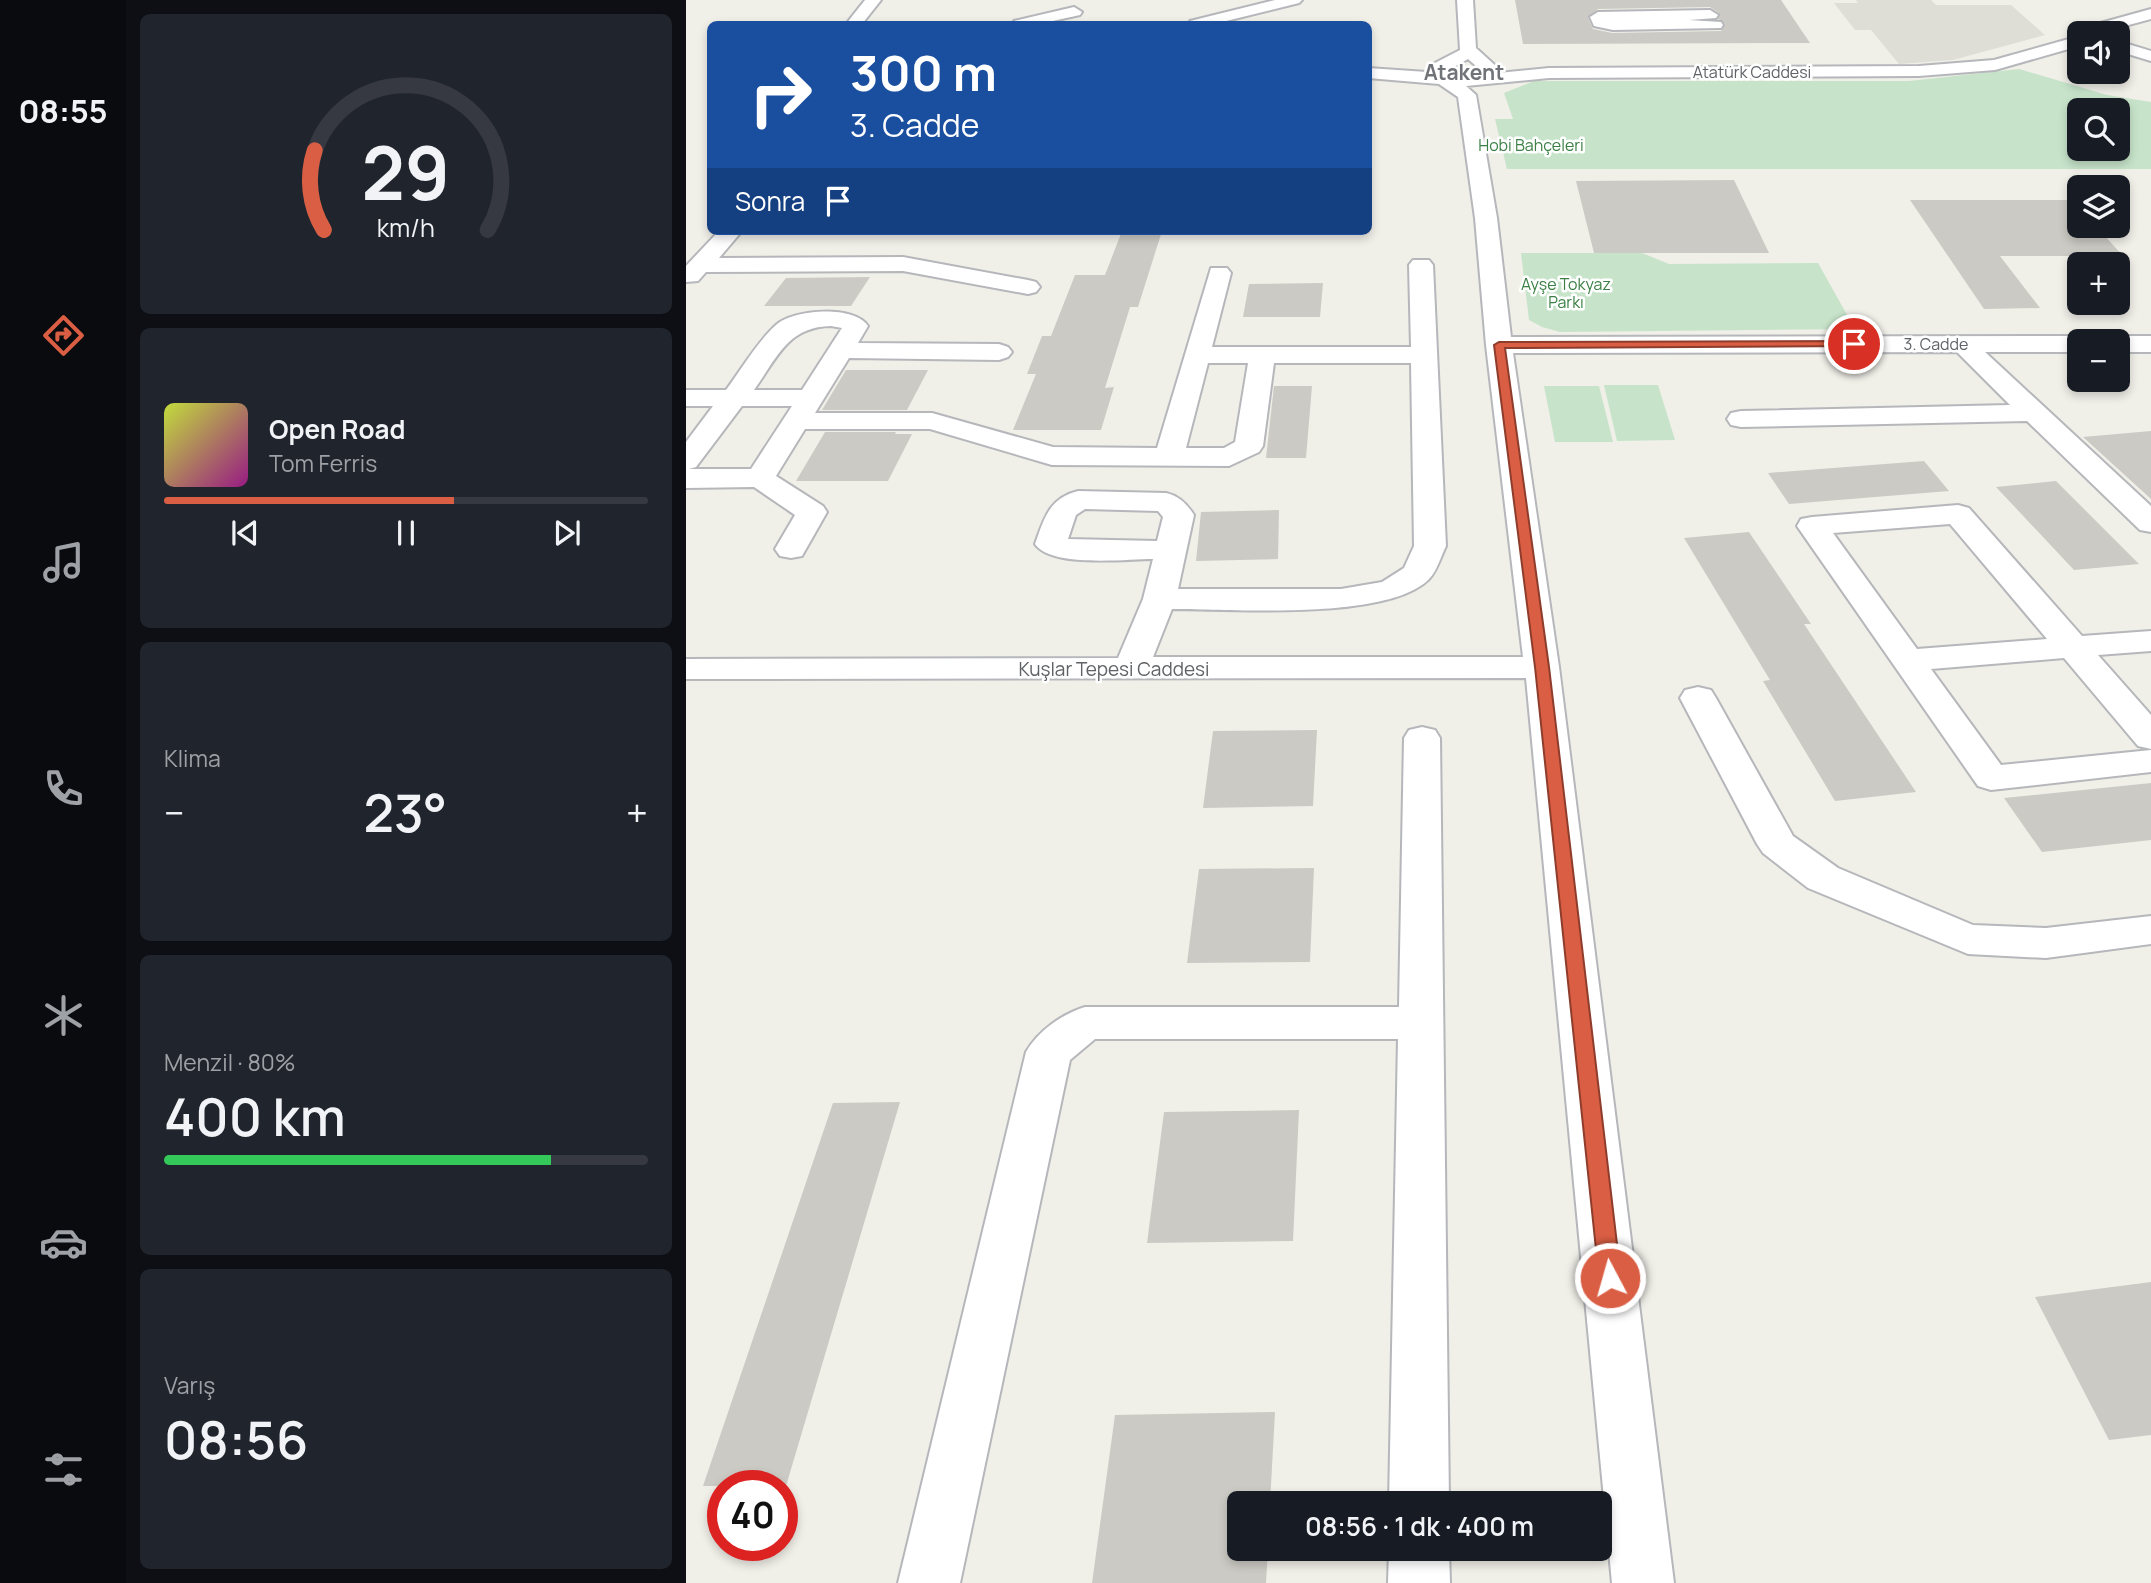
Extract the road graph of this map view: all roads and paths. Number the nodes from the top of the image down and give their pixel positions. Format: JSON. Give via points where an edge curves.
{"nodes":[{"id":1,"x":873,"y":0,"type":"edge"},
{"id":2,"x":1294,"y":0,"type":"edge"},
{"id":3,"x":1465,"y":0,"type":"edge"},
{"id":4,"x":1074,"y":12,"type":"dead end"},
{"id":5,"x":1709,"y":13,"type":"edge"},
{"id":6,"x":2151,"y":14,"type":"edge"},
{"id":7,"x":856,"y":21,"type":"edge"},
{"id":8,"x":1034,"y":21,"type":"edge"},
{"id":9,"x":1208,"y":21,"type":"edge"},
{"id":10,"x":2151,"y":21,"type":"edge"},
{"id":11,"x":2130,"y":22,"type":"edge"},
{"id":12,"x":2130,"y":25,"type":"edge"},
{"id":13,"x":2130,"y":30,"type":"edge"},
{"id":14,"x":2151,"y":33,"type":"edge"},
{"id":15,"x":2067,"y":38,"type":"edge"},
{"id":16,"x":2067,"y":40,"type":"edge"},
{"id":17,"x":1724,"y":42,"type":"dead end"},
{"id":18,"x":1500,"y":50,"type":"dead end"},
{"id":19,"x":2130,"y":50,"type":"edge"},
{"id":20,"x":1468,"y":51,"type":"junction"},
{"id":21,"x":2151,"y":56,"type":"edge"},
{"id":22,"x":2024,"y":57,"type":"junction"},
{"id":23,"x":2067,"y":64,"type":"edge"},
{"id":24,"x":2130,"y":64,"type":"edge"},
{"id":25,"x":2151,"y":64,"type":"edge"},
{"id":26,"x":1955,"y":69,"type":"junction"},
{"id":27,"x":1444,"y":72,"type":"junction"},
{"id":28,"x":1375,"y":73,"type":"edge"},
{"id":29,"x":1479,"y":80,"type":"junction"},
{"id":30,"x":727,"y":235,"type":"edge"},
{"id":31,"x":1421,"y":265,"type":"dead end"},
{"id":32,"x":693,"y":273,"type":"edge"},
{"id":33,"x":1219,"y":273,"type":"dead end"},
{"id":34,"x":1028,"y":287,"type":"dead end"},
{"id":35,"x":1204,"y":329,"type":"junction"},
{"id":36,"x":1231,"y":329,"type":"dead end"},
{"id":37,"x":1414,"y":338,"type":"junction"},
{"id":38,"x":1964,"y":344,"type":"junction"},
{"id":39,"x":2067,"y":344,"type":"edge"},
{"id":40,"x":2130,"y":344,"type":"edge"},
{"id":41,"x":2151,"y":344,"type":"edge"},
{"id":42,"x":1499,"y":345,"type":"junction"},
{"id":43,"x":841,"y":350,"type":"junction"},
{"id":44,"x":999,"y":352,"type":"dead end"},
{"id":45,"x":1197,"y":355,"type":"junction"},
{"id":46,"x":1262,"y":355,"type":"junction"},
{"id":47,"x":686,"y":398,"type":"edge"},
{"id":48,"x":734,"y":398,"type":"junction"},
{"id":49,"x":803,"y":410,"type":"junction"},
{"id":50,"x":2036,"y":413,"type":"junction"},
{"id":51,"x":1741,"y":419,"type":"dead end"},
{"id":52,"x":1169,"y":457,"type":"junction"},
{"id":53,"x":686,"y":461,"type":"edge"},
{"id":54,"x":686,"y":477,"type":"edge"},
{"id":55,"x":760,"y":478,"type":"junction"},
{"id":56,"x":2151,"y":523,"type":"edge"},
{"id":57,"x":791,"y":549,"type":"dead end"},
{"id":58,"x":1171,"y":550,"type":"dead end"},
{"id":59,"x":1159,"y":599,"type":"junction"},
{"id":60,"x":2151,"y":641,"type":"edge"},
{"id":61,"x":2073,"y":647,"type":"junction"},
{"id":62,"x":1907,"y":660,"type":"junction"},
{"id":63,"x":1542,"y":667,"type":"junction"},
{"id":64,"x":686,"y":669,"type":"edge"},
{"id":65,"x":1132,"y":669,"type":"junction"},
{"id":66,"x":1698,"y":698,"type":"dead end"},
{"id":67,"x":1422,"y":738,"type":"dead end"},
{"id":68,"x":2151,"y":738,"type":"edge"},
{"id":69,"x":2151,"y":761,"type":"edge"},
{"id":70,"x":2151,"y":930,"type":"edge"},
{"id":71,"x":1421,"y":1023,"type":"junction"},
{"id":72,"x":1419,"y":1491,"type":"edge"},
{"id":73,"x":1419,"y":1561,"type":"edge"},
{"id":74,"x":929,"y":1583,"type":"edge"},
{"id":75,"x":1419,"y":1583,"type":"edge"},
{"id":76,"x":1643,"y":1583,"type":"edge"}],
"edges":[{"from":1,"to":7,"type":"street"},
{"from":2,"to":9,"type":"street"},
{"from":3,"to":20,"type":"street"},
{"from":4,"to":8,"type":"street"},
{"from":5,"to":5,"type":"street","via":[[1614,25],[1600,23],[1598,17]]},
{"from":5,"to":17,"type":"street"},
{"from":6,"to":11,"type":"street","name":"Atatürk Caddesi"},
{"from":10,"to":12,"type":"street","name":"Atatürk Caddesi"},
{"from":13,"to":14,"type":"street"},
{"from":15,"to":26,"type":"street","name":"Atatürk Caddesi"},
{"from":16,"to":22,"type":"street","name":"Atatürk Caddesi"},
{"from":18,"to":20,"type":"street"},
{"from":19,"to":21,"type":"street"},
{"from":20,"to":27,"type":"street"},
{"from":20,"to":29,"type":"street"},
{"from":22,"to":23,"type":"street"},
{"from":22,"to":26,"type":"street","name":"Atatürk Caddesi"},
{"from":24,"to":25,"type":"street"},
{"from":26,"to":29,"type":"street","name":"Atatürk Caddesi","via":[[1549,73]]},
{"from":27,"to":28,"type":"street","name":"Atatürk Caddesi"},
{"from":27,"to":29,"type":"street"},
{"from":27,"to":29,"type":"street","name":"Atatürk Caddesi","via":[[1471,64]]},
{"from":29,"to":42,"type":"street"},
{"from":30,"to":32,"type":"street"},
{"from":31,"to":37,"type":"street"},
{"from":32,"to":34,"type":"street","via":[[903,264]]},
{"from":33,"to":35,"type":"street"},
{"from":35,"to":36,"type":"street"},
{"from":35,"to":45,"type":"street"},
{"from":37,"to":46,"type":"street"},
{"from":37,"to":59,"type":"street","via":[[1430,546],[1417,573],[1392,590],[1341,599]]},
{"from":38,"to":39,"type":"street","name":"3. Cadde"},
{"from":38,"to":42,"type":"street","name":"3. Cadde"},
{"from":38,"to":50,"type":"street"},
{"from":40,"to":41,"type":"street"},
{"from":42,"to":63,"type":"street"},
{"from":43,"to":44,"type":"street"},
{"from":43,"to":48,"type":"street","via":[[856,326],[847,320],[803,320],[786,329]]},
{"from":43,"to":49,"type":"street"},
{"from":45,"to":46,"type":"street"},
{"from":45,"to":52,"type":"street"},
{"from":46,"to":52,"type":"street","via":[[1249,446],[1229,457]]},
{"from":47,"to":48,"type":"street"},
{"from":48,"to":49,"type":"street"},
{"from":48,"to":53,"type":"street"},
{"from":49,"to":52,"type":"street","via":[[932,421],[1052,456]]},
{"from":49,"to":55,"type":"street"},
{"from":50,"to":51,"type":"street"},
{"from":50,"to":56,"type":"street"},
{"from":54,"to":55,"type":"street"},
{"from":55,"to":57,"type":"street","via":[[812,512]]},
{"from":58,"to":59,"type":"street"},
{"from":59,"to":65,"type":"street"},
{"from":60,"to":61,"type":"street"},
{"from":61,"to":62,"type":"street"},
{"from":61,"to":62,"type":"street","via":[[1958,514],[1812,526]]},
{"from":61,"to":68,"type":"street"},
{"from":62,"to":69,"type":"street","via":[[1991,778]]},
{"from":63,"to":65,"type":"street","name":"Kuşlar Tepesi Caddesi"},
{"from":63,"to":76,"type":"street"},
{"from":64,"to":65,"type":"street","name":"Kuşlar Tepesi Caddesi"},
{"from":66,"to":70,"type":"street","via":[[1777,844],[1823,878],[1968,939],[2046,943]]},
{"from":67,"to":71,"type":"street"},
{"from":71,"to":72,"type":"street"},
{"from":71,"to":74,"type":"street","via":[[1085,1023],[1049,1052]]},
{"from":73,"to":75,"type":"street"}]}
